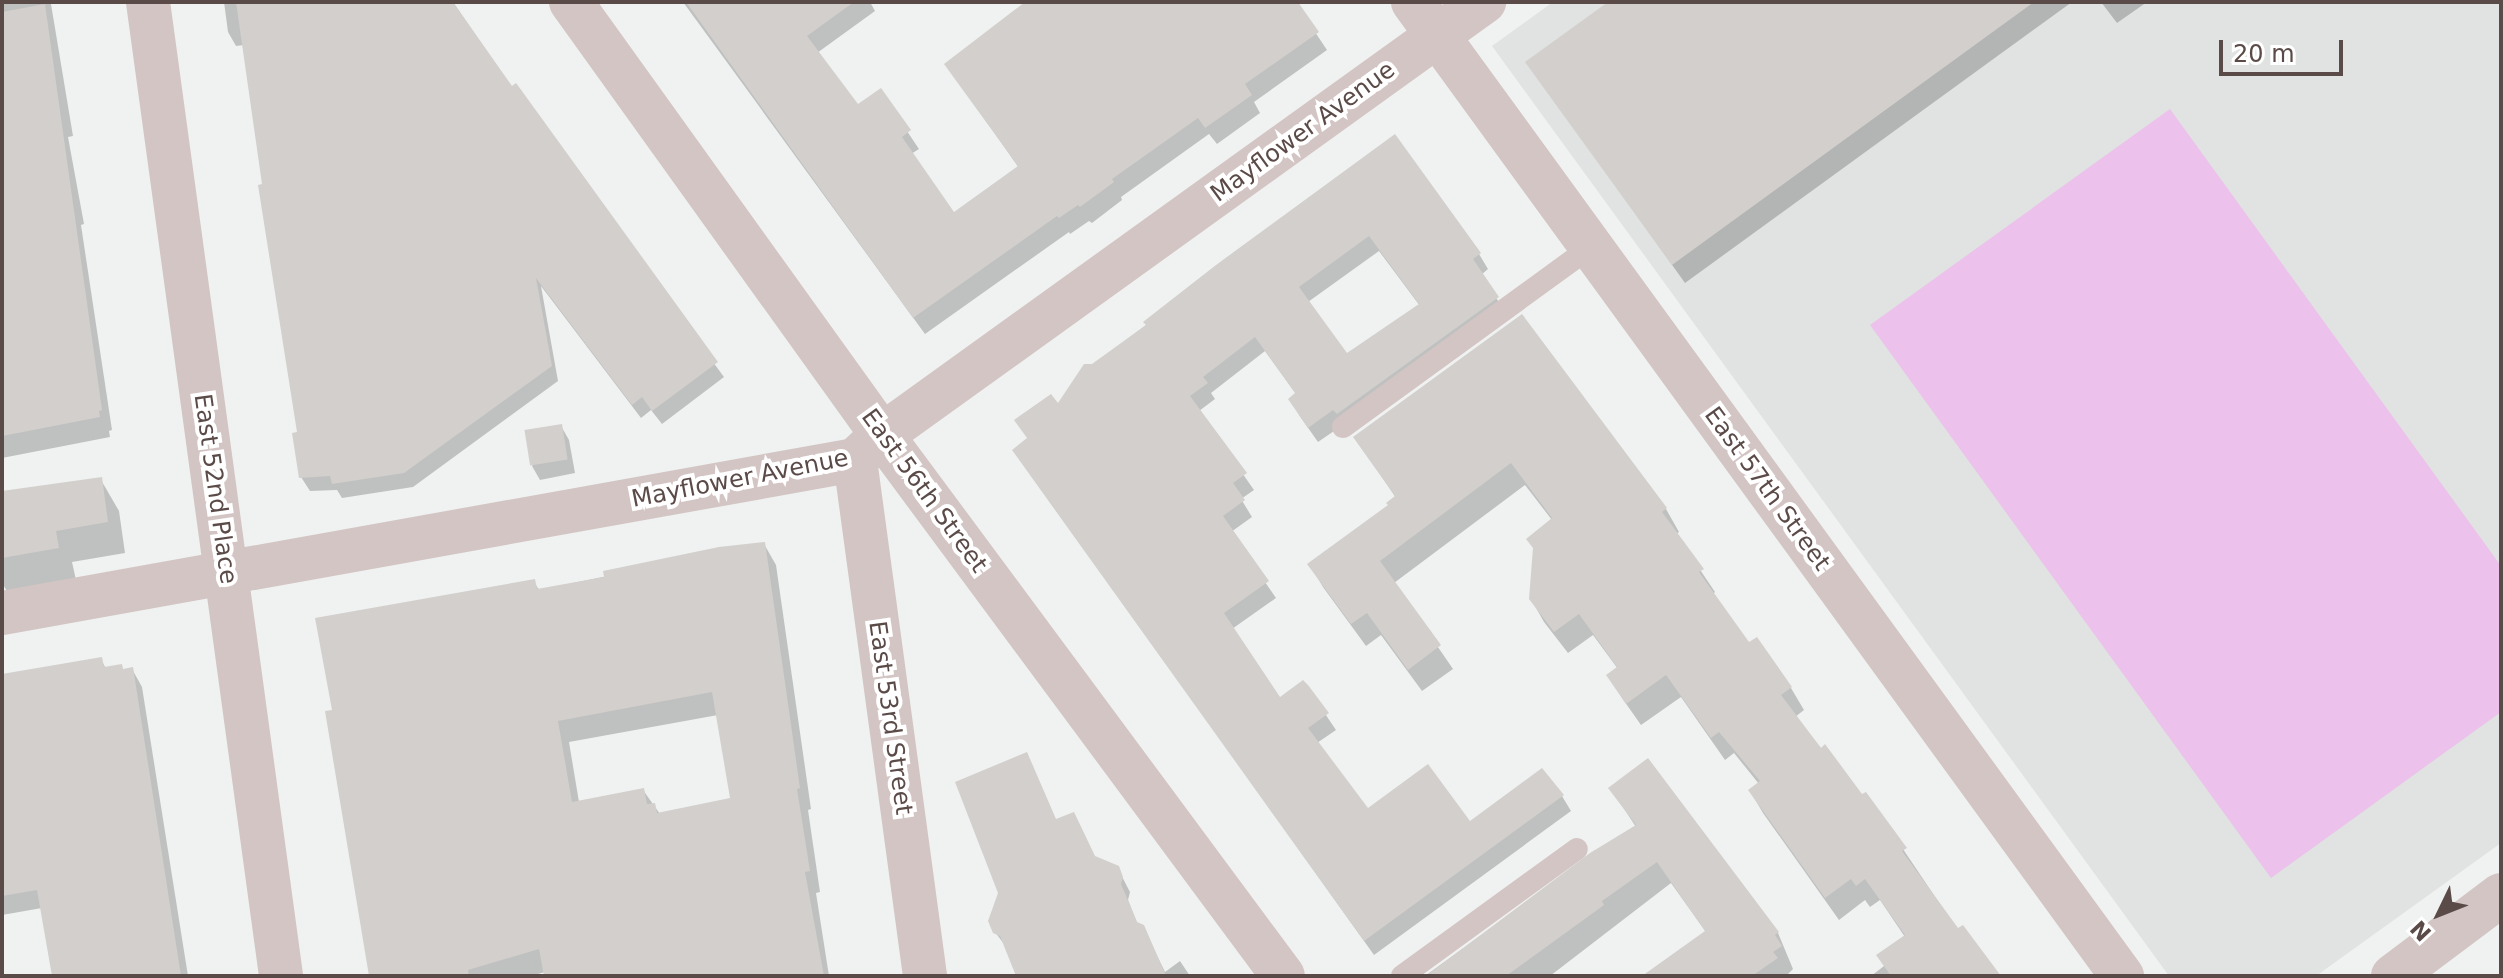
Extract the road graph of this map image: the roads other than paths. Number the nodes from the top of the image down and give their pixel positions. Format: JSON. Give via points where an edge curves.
{"nodes":[{"id":1,"x":148,"y":2,"type":"edge"},
{"id":2,"x":571,"y":2,"type":"edge"},
{"id":3,"x":1484,"y":2,"type":"edge"},
{"id":4,"x":1425,"y":19,"type":"edge"},
{"id":5,"x":1591,"y":247,"type":"junction"},
{"id":6,"x":1343,"y":427,"type":"dead end"},
{"id":7,"x":868,"y":447,"type":"junction"},
{"id":8,"x":227,"y":573,"type":"junction"},
{"id":9,"x":2,"y":613,"type":"edge"},
{"id":10,"x":1577,"y":849,"type":"dead end"},
{"id":11,"x":2501,"y":895,"type":"edge"},
{"id":12,"x":281,"y":976,"type":"edge"},
{"id":13,"x":925,"y":976,"type":"edge"},
{"id":14,"x":1283,"y":976,"type":"edge"},
{"id":15,"x":1402,"y":976,"type":"edge"},
{"id":16,"x":2122,"y":976,"type":"edge"},
{"id":17,"x":2393,"y":976,"type":"edge"}],
"edges":[{"from":1,"to":8,"type":"street","name":"East 52nd Place"},
{"from":2,"to":7,"type":"street","name":"East 56th Street"},
{"from":3,"to":4,"type":"street","name":"Mayflower Avenue"},
{"from":4,"to":5,"type":"street","name":"East 57th Street"},
{"from":4,"to":7,"type":"street","name":"Mayflower Avenue"},
{"from":5,"to":6,"type":"lane"},
{"from":5,"to":16,"type":"street","name":"East 57th Street"},
{"from":7,"to":8,"type":"street","name":"Mayflower Avenue"},
{"from":7,"to":13,"type":"street","name":"East 53rd Street"},
{"from":7,"to":14,"type":"street","name":"East 56th Street"},
{"from":8,"to":9,"type":"street","name":"Mayflower Avenue"},
{"from":8,"to":12,"type":"street","name":"East 52nd Place"},
{"from":10,"to":15,"type":"lane"},
{"from":11,"to":17,"type":"street"}]}
